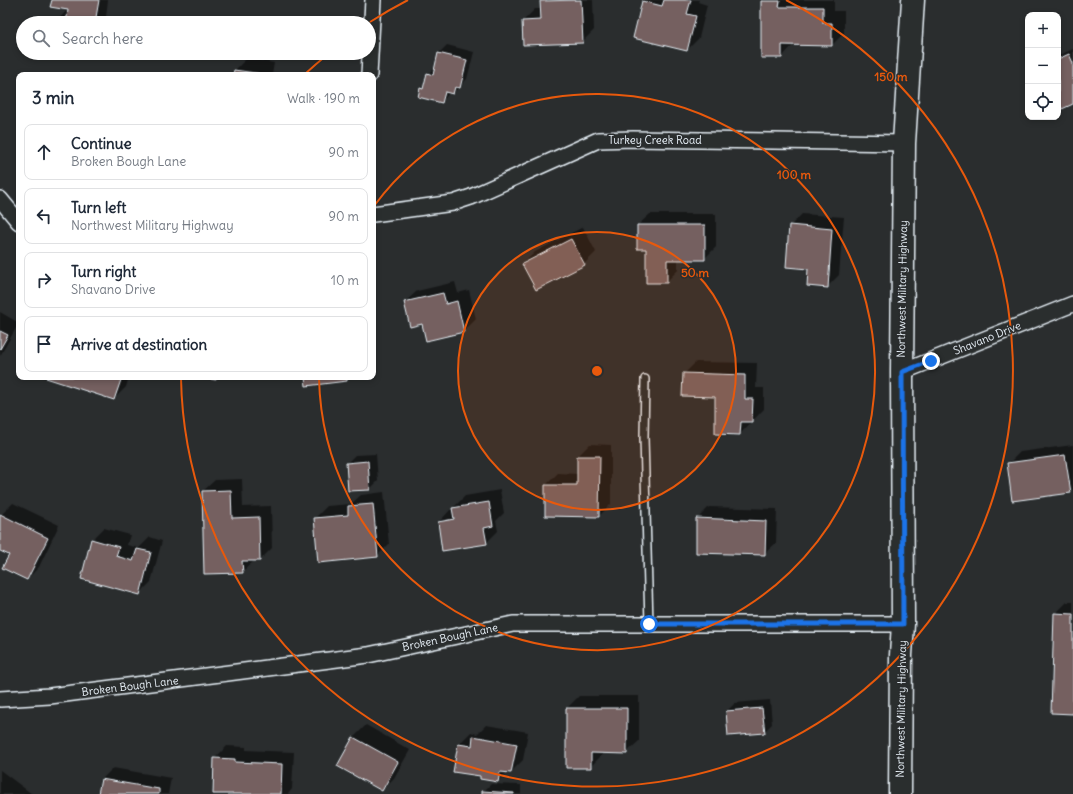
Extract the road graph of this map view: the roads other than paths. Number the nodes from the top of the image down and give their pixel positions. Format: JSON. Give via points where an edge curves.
{"nodes":[{"id":1,"x":373,"y":0,"type":"edge"},
{"id":2,"x":913,"y":0,"type":"edge"},
{"id":3,"x":372,"y":16,"type":"edge"},
{"id":4,"x":370,"y":60,"type":"edge"},
{"id":5,"x":369,"y":72,"type":"edge"},
{"id":6,"x":904,"y":143,"type":"junction"},
{"id":7,"x":0,"y":199,"type":"edge"},
{"id":8,"x":376,"y":214,"type":"edge"},
{"id":9,"x":16,"y":218,"type":"edge"},
{"id":10,"x":1073,"y":304,"type":"edge"},
{"id":11,"x":902,"y":372,"type":"junction"},
{"id":12,"x":645,"y":379,"type":"dead end"},
{"id":13,"x":649,"y":624,"type":"junction"},
{"id":14,"x":903,"y":624,"type":"junction"},
{"id":15,"x":0,"y":699,"type":"edge"},
{"id":16,"x":900,"y":794,"type":"edge"}],
"edges":[{"from":1,"to":3,"type":"street"},
{"from":2,"to":6,"type":"main road","name":"Northwest Military Highway"},
{"from":4,"to":5,"type":"street"},
{"from":6,"to":8,"type":"street","name":"Turkey Creek Road","via":[[598,140],[453,204]]},
{"from":6,"to":11,"type":"main road","name":"Northwest Military Highway"},
{"from":7,"to":9,"type":"street"},
{"from":10,"to":11,"type":"street","name":"Shavano Drive"},
{"from":11,"to":14,"type":"main road","name":"Northwest Military Highway"},
{"from":12,"to":13,"type":"lane"},
{"from":13,"to":14,"type":"street","name":"Broken Bough Lane"},
{"from":13,"to":15,"type":"street","name":"Broken Bough Lane","via":[[513,624],[368,654],[50,696]]},
{"from":14,"to":16,"type":"main road","name":"Northwest Military Highway"}]}
